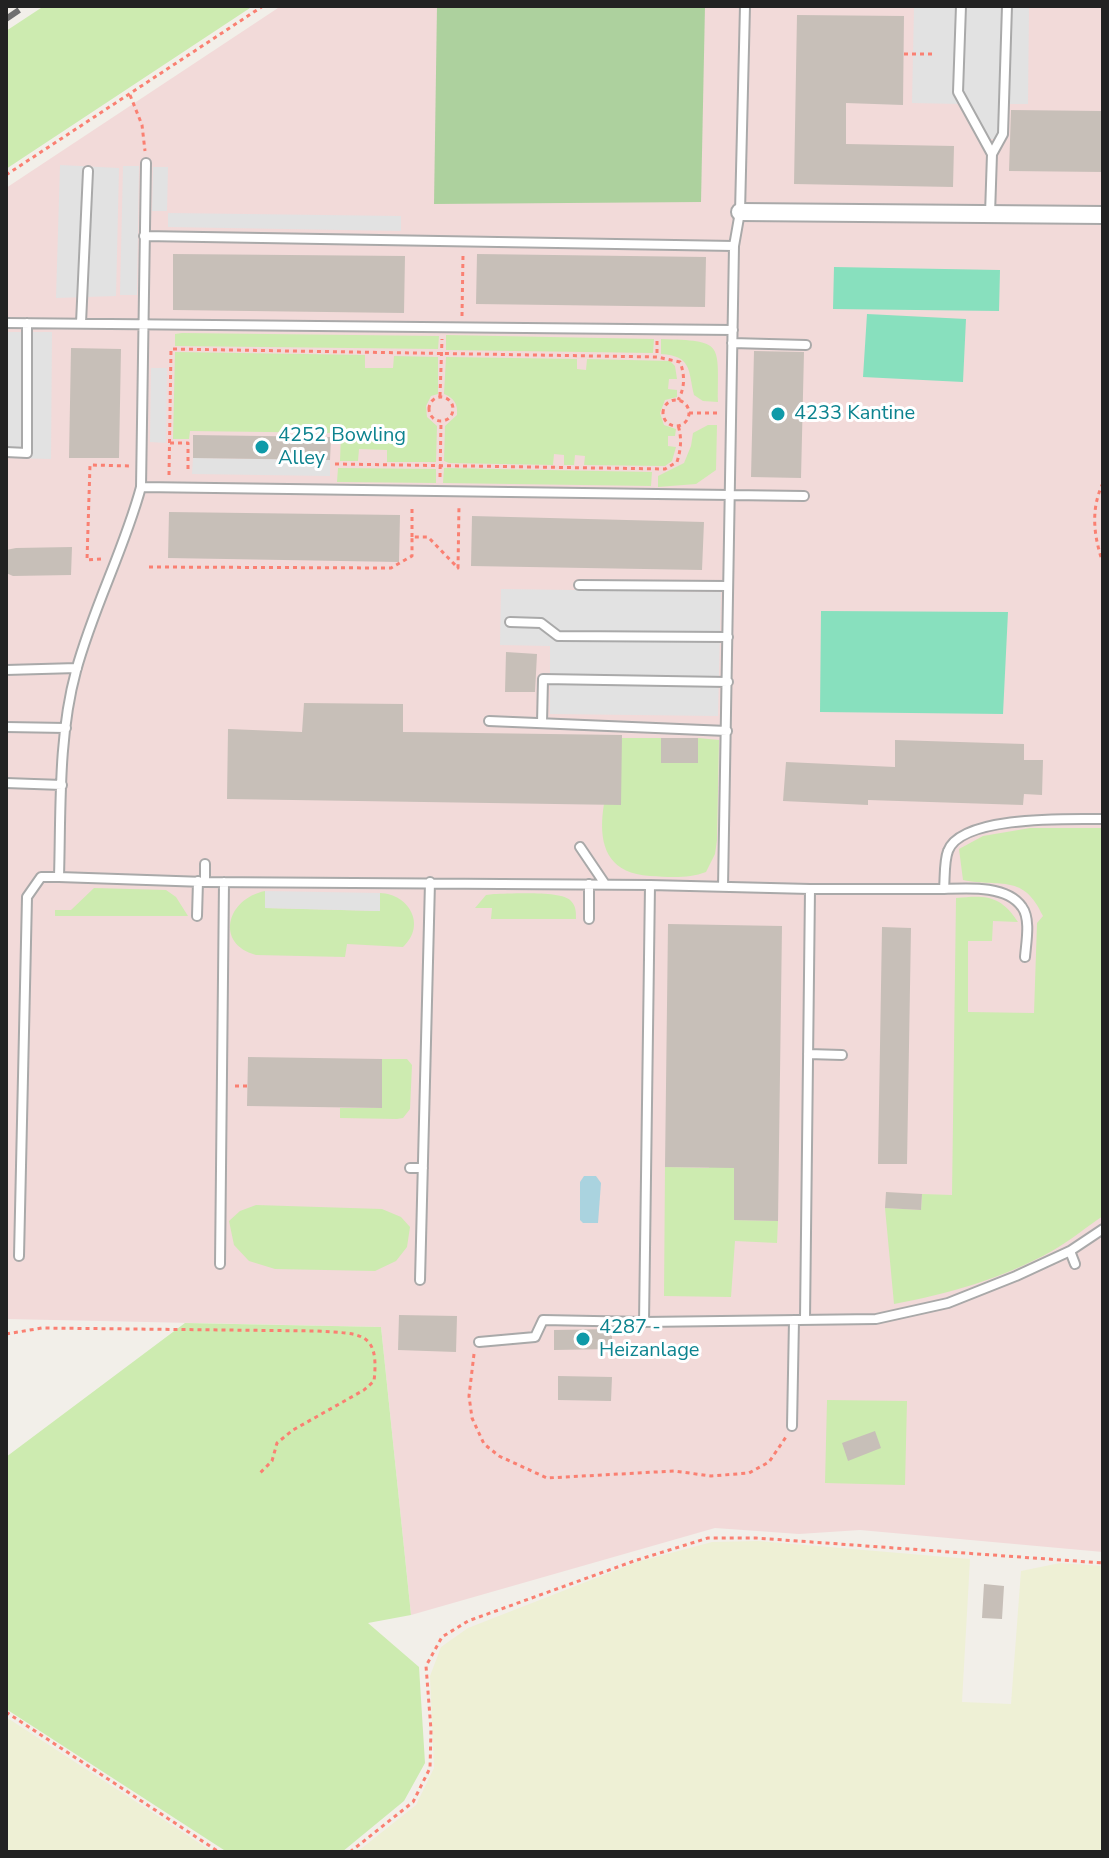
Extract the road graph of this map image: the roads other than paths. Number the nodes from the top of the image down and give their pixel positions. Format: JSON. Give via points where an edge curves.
{"nodes":[{"id":1,"x":745,"y":6,"type":"edge"},
{"id":2,"x":961,"y":6,"type":"edge"},
{"id":3,"x":1007,"y":6,"type":"edge"},
{"id":4,"x":992,"y":154,"type":"junction"},
{"id":5,"x":146,"y":163,"type":"road end"},
{"id":6,"x":88,"y":171,"type":"dead end"},
{"id":7,"x":740,"y":212,"type":"junction"},
{"id":8,"x":990,"y":215,"type":"junction"},
{"id":9,"x":1103,"y":215,"type":"edge"},
{"id":10,"x":144,"y":236,"type":"junction"},
{"id":11,"x":734,"y":246,"type":"junction"},
{"id":12,"x":6,"y":323,"type":"edge"},
{"id":13,"x":27,"y":323,"type":"junction"},
{"id":14,"x":81,"y":323,"type":"junction"},
{"id":15,"x":143,"y":325,"type":"junction"},
{"id":16,"x":733,"y":330,"type":"junction"},
{"id":17,"x":732,"y":343,"type":"junction"},
{"id":18,"x":806,"y":345,"type":"dead end"},
{"id":19,"x":6,"y":452,"type":"edge"},
{"id":20,"x":141,"y":487,"type":"junction"},
{"id":21,"x":730,"y":494,"type":"junction"},
{"id":22,"x":804,"y":496,"type":"dead end"},
{"id":23,"x":579,"y":585,"type":"dead end"},
{"id":24,"x":728,"y":586,"type":"junction"},
{"id":25,"x":510,"y":622,"type":"dead end"},
{"id":26,"x":728,"y":637,"type":"junction"},
{"id":27,"x":77,"y":668,"type":"junction"},
{"id":28,"x":6,"y":670,"type":"edge"},
{"id":29,"x":728,"y":682,"type":"junction"},
{"id":30,"x":489,"y":721,"type":"dead end"},
{"id":31,"x":542,"y":723,"type":"junction"},
{"id":32,"x":6,"y":727,"type":"edge"},
{"id":33,"x":66,"y":728,"type":"junction"},
{"id":34,"x":727,"y":731,"type":"junction"},
{"id":35,"x":6,"y":783,"type":"edge"},
{"id":36,"x":62,"y":785,"type":"junction"},
{"id":37,"x":1103,"y":819,"type":"edge"},
{"id":38,"x":580,"y":847,"type":"dead end"},
{"id":39,"x":205,"y":864,"type":"dead end"},
{"id":40,"x":59,"y":877,"type":"junction"},
{"id":41,"x":201,"y":882,"type":"junction"},
{"id":42,"x":224,"y":882,"type":"junction"},
{"id":43,"x":430,"y":882,"type":"junction"},
{"id":44,"x":589,"y":884,"type":"junction"},
{"id":45,"x":605,"y":884,"type":"junction"},
{"id":46,"x":650,"y":885,"type":"junction"},
{"id":47,"x":723,"y":887,"type":"junction"},
{"id":48,"x":810,"y":889,"type":"junction"},
{"id":49,"x":944,"y":889,"type":"junction"},
{"id":50,"x":197,"y":916,"type":"dead end"},
{"id":51,"x":589,"y":919,"type":"dead end"},
{"id":52,"x":1025,"y":957,"type":"dead end"},
{"id":53,"x":413,"y":1004,"type":"dead end"},
{"id":54,"x":427,"y":1004,"type":"junction"},
{"id":55,"x":808,"y":1054,"type":"junction"},
{"id":56,"x":842,"y":1055,"type":"dead end"},
{"id":57,"x":410,"y":1168,"type":"dead end"},
{"id":58,"x":423,"y":1168,"type":"junction"},
{"id":59,"x":1103,"y":1229,"type":"edge"},
{"id":60,"x":1070,"y":1251,"type":"junction"},
{"id":61,"x":19,"y":1256,"type":"dead end"},
{"id":62,"x":220,"y":1264,"type":"dead end"},
{"id":63,"x":1075,"y":1264,"type":"dead end"},
{"id":64,"x":420,"y":1280,"type":"dead end"},
{"id":65,"x":805,"y":1319,"type":"junction"},
{"id":66,"x":794,"y":1320,"type":"junction"},
{"id":67,"x":644,"y":1322,"type":"junction"},
{"id":68,"x":479,"y":1342,"type":"road end"},
{"id":69,"x":792,"y":1426,"type":"road end"}],
"edges":[{"from":1,"to":7,"type":"lane"},
{"from":2,"to":4,"type":"lane","via":[[958,92]]},
{"from":3,"to":4,"type":"lane","via":[[1003,134]]},
{"from":4,"to":8,"type":"lane"},
{"from":5,"to":10,"type":"lane"},
{"from":6,"to":14,"type":"lane"},
{"from":7,"to":8,"type":"street"},
{"from":7,"to":11,"type":"lane"},
{"from":8,"to":9,"type":"street"},
{"from":10,"to":11,"type":"lane"},
{"from":10,"to":15,"type":"lane"},
{"from":11,"to":16,"type":"lane"},
{"from":12,"to":13,"type":"lane"},
{"from":13,"to":14,"type":"lane"},
{"from":13,"to":19,"type":"lane","via":[[27,453]]},
{"from":14,"to":15,"type":"lane"},
{"from":15,"to":16,"type":"lane"},
{"from":15,"to":20,"type":"lane"},
{"from":16,"to":17,"type":"lane"},
{"from":17,"to":18,"type":"lane"},
{"from":17,"to":21,"type":"lane"},
{"from":20,"to":21,"type":"lane"},
{"from":20,"to":27,"type":"lane"},
{"from":21,"to":22,"type":"lane"},
{"from":21,"to":24,"type":"lane"},
{"from":23,"to":24,"type":"lane"},
{"from":24,"to":26,"type":"lane"},
{"from":25,"to":26,"type":"lane","via":[[541,623],[558,636]]},
{"from":26,"to":29,"type":"lane"},
{"from":27,"to":28,"type":"lane"},
{"from":27,"to":33,"type":"lane"},
{"from":29,"to":31,"type":"lane","via":[[543,679]]},
{"from":29,"to":34,"type":"lane"},
{"from":30,"to":31,"type":"lane"},
{"from":31,"to":34,"type":"lane"},
{"from":32,"to":33,"type":"lane"},
{"from":33,"to":36,"type":"lane"},
{"from":34,"to":47,"type":"lane"},
{"from":35,"to":36,"type":"lane"},
{"from":36,"to":40,"type":"lane"},
{"from":37,"to":49,"type":"lane","via":[[1025,819],[963,834],[948,850]]},
{"from":38,"to":45,"type":"lane"},
{"from":39,"to":41,"type":"lane"},
{"from":40,"to":41,"type":"lane"},
{"from":40,"to":61,"type":"lane","via":[[41,877],[27,897]]},
{"from":41,"to":42,"type":"lane"},
{"from":41,"to":50,"type":"lane"},
{"from":42,"to":43,"type":"lane"},
{"from":42,"to":62,"type":"lane"},
{"from":43,"to":44,"type":"lane"},
{"from":43,"to":54,"type":"lane"},
{"from":44,"to":45,"type":"lane"},
{"from":44,"to":51,"type":"lane"},
{"from":45,"to":46,"type":"lane"},
{"from":46,"to":47,"type":"lane"},
{"from":46,"to":67,"type":"lane"},
{"from":47,"to":48,"type":"lane"},
{"from":48,"to":49,"type":"lane"},
{"from":48,"to":55,"type":"lane"},
{"from":49,"to":52,"type":"lane","via":[[1008,894],[1023,907],[1027,921]]},
{"from":53,"to":54,"type":"lane"},
{"from":54,"to":58,"type":"lane"},
{"from":55,"to":56,"type":"lane"},
{"from":55,"to":65,"type":"lane"},
{"from":57,"to":58,"type":"lane"},
{"from":58,"to":64,"type":"lane"},
{"from":59,"to":60,"type":"lane"},
{"from":60,"to":63,"type":"lane"},
{"from":60,"to":65,"type":"lane","via":[[948,1303],[876,1319]]},
{"from":65,"to":66,"type":"lane"},
{"from":66,"to":67,"type":"lane"},
{"from":66,"to":69,"type":"lane"},
{"from":67,"to":68,"type":"lane","via":[[543,1320],[535,1337]]}]}
